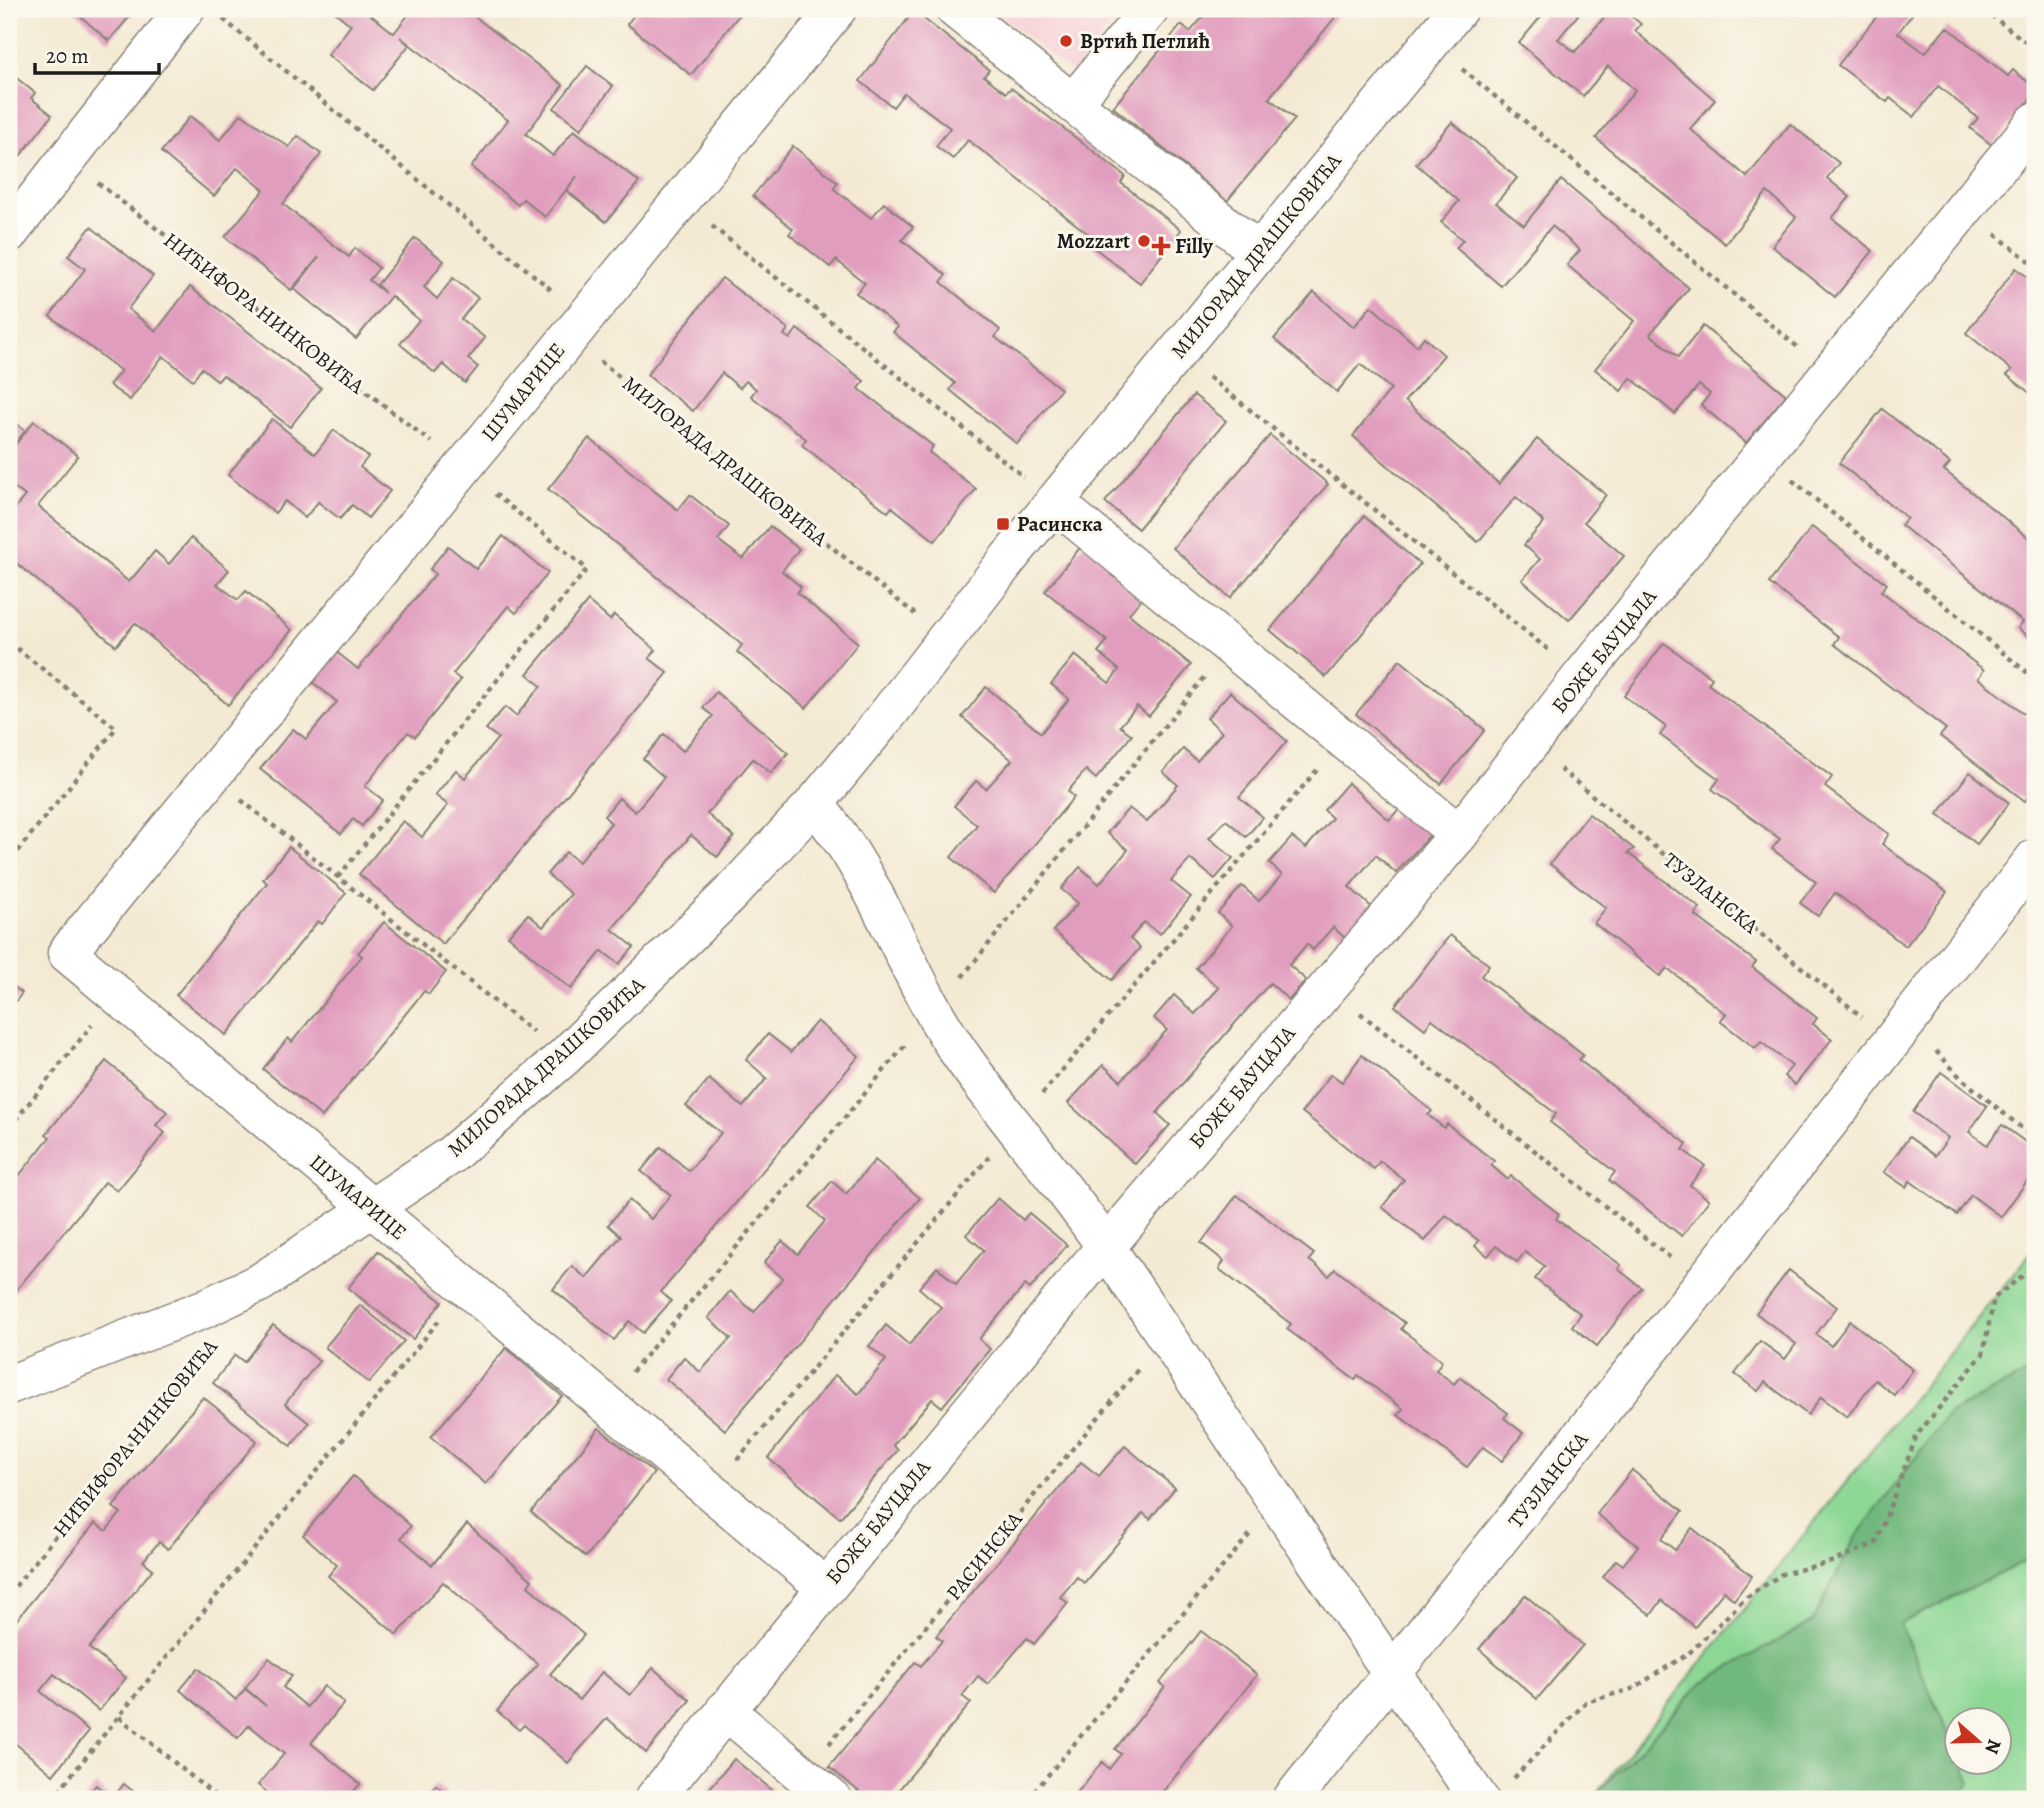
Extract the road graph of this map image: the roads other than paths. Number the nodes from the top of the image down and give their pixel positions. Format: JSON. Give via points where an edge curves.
{"nodes":[{"id":1,"x":837,"y":9,"type":"edge"},
{"id":2,"x":955,"y":9,"type":"edge"},
{"id":3,"x":1150,"y":9,"type":"edge"},
{"id":4,"x":1458,"y":9,"type":"edge"},
{"id":5,"x":203,"y":13,"type":"edge"},
{"id":6,"x":1073,"y":103,"type":"junction"},
{"id":7,"x":2035,"y":122,"type":"edge"},
{"id":8,"x":9,"y":233,"type":"edge"},
{"id":9,"x":1259,"y":252,"type":"junction"},
{"id":10,"x":1055,"y":502,"type":"junction"},
{"id":11,"x":814,"y":804,"type":"junction"},
{"id":12,"x":1458,"y":834,"type":"junction"},
{"id":13,"x":2035,"y":858,"type":"edge"},
{"id":14,"x":372,"y":1210,"type":"junction"},
{"id":15,"x":1106,"y":1247,"type":"junction"},
{"id":16,"x":9,"y":1385,"type":"edge"},
{"id":17,"x":825,"y":1587,"type":"junction"},
{"id":18,"x":1392,"y":1676,"type":"junction"},
{"id":19,"x":725,"y":1710,"type":"junction"},
{"id":20,"x":818,"y":1787,"type":"edge"},
{"id":21,"x":1494,"y":1792,"type":"edge"},
{"id":22,"x":654,"y":1799,"type":"edge"},
{"id":23,"x":1292,"y":1799,"type":"edge"}],
"edges":[{"from":1,"to":14,"type":"street","name":"ШУМАРИЦЕ","via":[[67,953]]},
{"from":2,"to":6,"type":"street"},
{"from":3,"to":6,"type":"street"},
{"from":4,"to":9,"type":"street","name":"МИЛОРАДА ДРАШКОВИЋА"},
{"from":5,"to":8,"type":"street","via":[[67,159]]},
{"from":6,"to":9,"type":"street"},
{"from":7,"to":12,"type":"street","name":"БОЖЕ БАУЦАЛА"},
{"from":9,"to":10,"type":"street","name":"МИЛОРАДА ДРАШКОВИЋА"},
{"from":10,"to":11,"type":"street","name":"МИЛОРАДА ДРАШКОВИЋА"},
{"from":10,"to":12,"type":"street"},
{"from":11,"to":14,"type":"street","name":"МИЛОРАДА ДРАШКОВИЋА","via":[[730,894],[564,1057],[451,1155]]},
{"from":11,"to":15,"type":"street","via":[[857,859],[955,1047]]},
{"from":12,"to":15,"type":"street","name":"БОЖЕ БАУЦАЛА"},
{"from":13,"to":18,"type":"street","name":"ТУЗЛАНСКА"},
{"from":14,"to":16,"type":"street","name":"МИЛОРАДА ДРАШКОВИЋА","via":[[261,1282]]},
{"from":14,"to":17,"type":"street","name":"ШУМАРИЦЕ"},
{"from":15,"to":17,"type":"street","name":"БОЖЕ БАУЦАЛА"},
{"from":15,"to":18,"type":"street"},
{"from":17,"to":19,"type":"street","name":"БОЖЕ БАУЦАЛА"},
{"from":18,"to":21,"type":"street"},
{"from":18,"to":23,"type":"street"},
{"from":19,"to":20,"type":"street"},
{"from":19,"to":22,"type":"street","name":"БОЖЕ БАУЦАЛА"}]}
